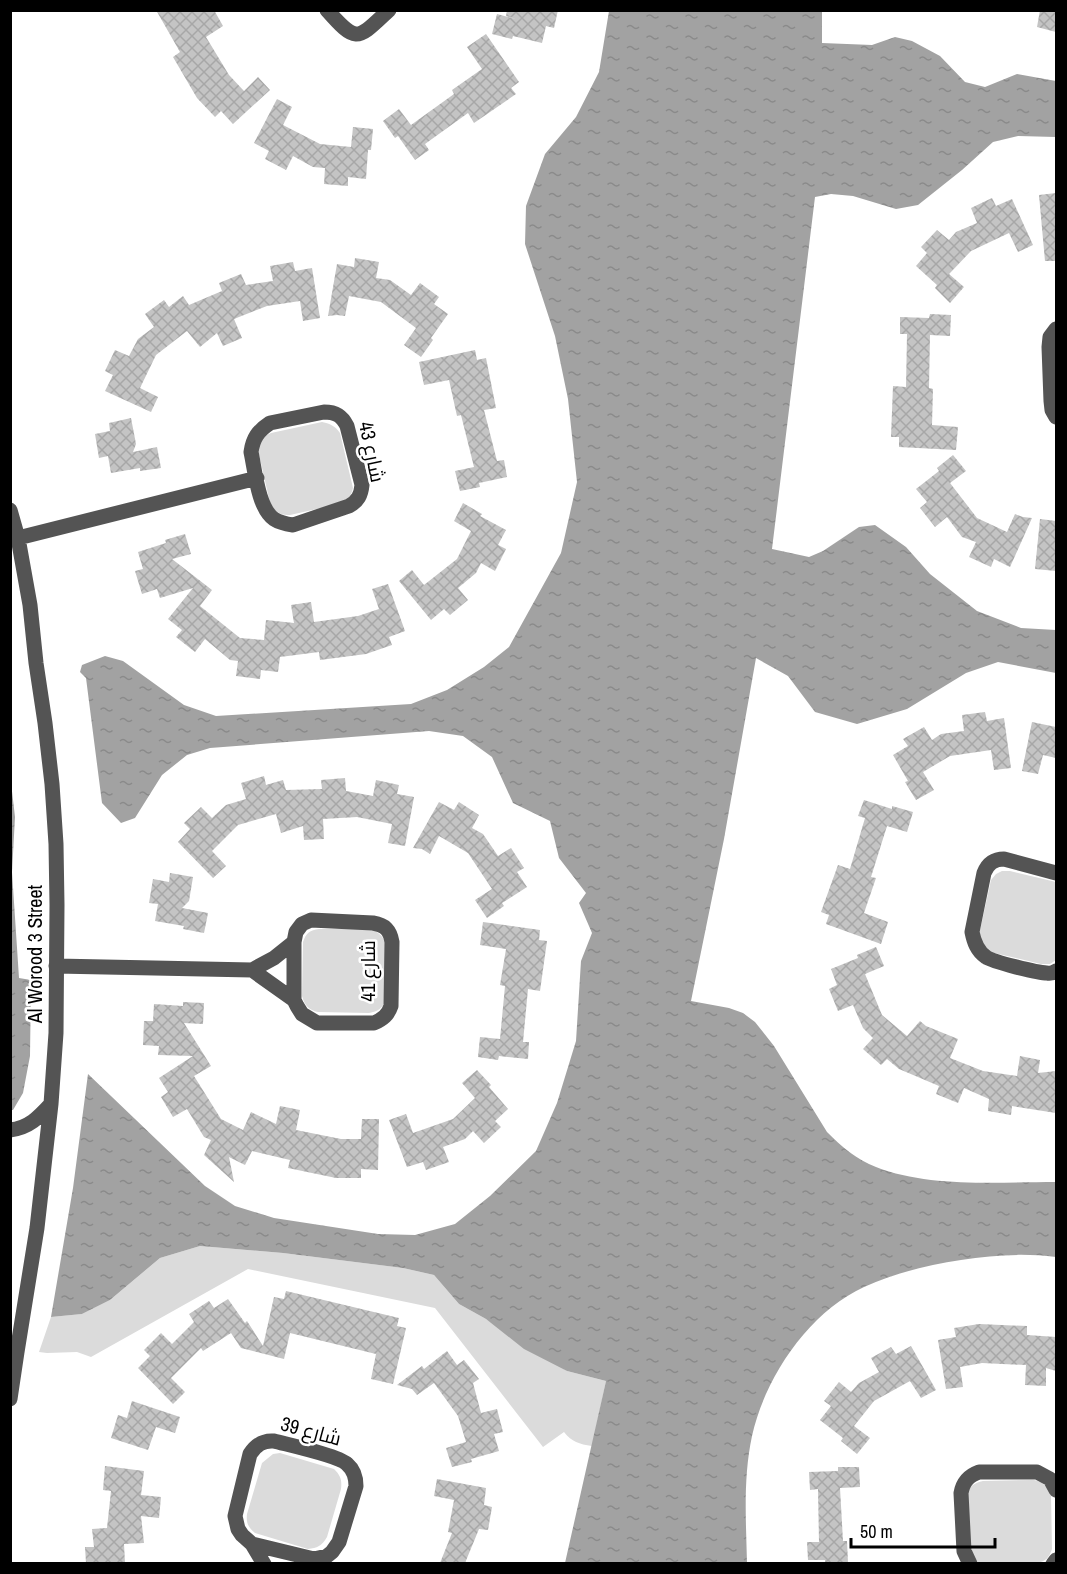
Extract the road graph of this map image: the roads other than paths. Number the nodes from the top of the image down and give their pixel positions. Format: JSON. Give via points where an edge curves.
{"nodes":[{"id":1,"x":327,"y":10,"type":"edge"},
{"id":2,"x":388,"y":10,"type":"edge"},
{"id":3,"x":1056,"y":329,"type":"edge"},
{"id":4,"x":1056,"y":417,"type":"edge"},
{"id":5,"x":257,"y":478,"type":"junction"},
{"id":6,"x":10,"y":510,"type":"edge"},
{"id":7,"x":18,"y":538,"type":"junction"},
{"id":8,"x":1056,"y":873,"type":"edge"},
{"id":9,"x":294,"y":942,"type":"junction"},
{"id":10,"x":56,"y":966,"type":"junction"},
{"id":11,"x":252,"y":970,"type":"junction"},
{"id":12,"x":1056,"y":971,"type":"edge"},
{"id":13,"x":294,"y":1000,"type":"junction"},
{"id":14,"x":51,"y":1104,"type":"junction"},
{"id":15,"x":10,"y":1130,"type":"edge"},
{"id":16,"x":10,"y":1398,"type":"edge"},
{"id":17,"x":1056,"y":1490,"type":"edge"},
{"id":18,"x":252,"y":1544,"type":"junction"},
{"id":19,"x":1056,"y":1560,"type":"edge"},
{"id":20,"x":311,"y":1561,"type":"edge"},
{"id":21,"x":264,"y":1563,"type":"edge"},
{"id":22,"x":970,"y":1563,"type":"edge"},
{"id":23,"x":1053,"y":1563,"type":"edge"}],
"edges":[{"from":1,"to":2,"type":"street","via":[[343,29],[356,34],[368,30]]},
{"from":3,"to":4,"type":"street","via":[[1048,347],[1051,402]]},
{"from":5,"to":5,"type":"street","name":"شارع 43","via":[[268,513],[293,525],[355,503],[362,485],[347,426],[344,419],[332,412],[270,423],[262,428],[251,452]]},
{"from":5,"to":7,"type":"street"},
{"from":6,"to":7,"type":"street","name":"Al Worood 3 Street"},
{"from":7,"to":10,"type":"street","name":"Al Worood 3 Street","via":[[52,783]]},
{"from":8,"to":12,"type":"street","via":[[1004,859],[992,862],[984,873],[972,932],[978,950],[993,961],[1047,974]]},
{"from":9,"to":11,"type":"street","name":"شارع 41"},
{"from":9,"to":13,"type":"street"},
{"from":9,"to":13,"type":"street","name":"شارع 41","via":[[302,924],[321,920],[381,924],[391,934],[392,942],[391,1006],[380,1021],[317,1023],[302,1014]]},
{"from":10,"to":11,"type":"street"},
{"from":10,"to":14,"type":"street","name":"Al Worood 3 Street"},
{"from":11,"to":13,"type":"street","name":"شارع 41"},
{"from":14,"to":15,"type":"street","via":[[37,1120]]},
{"from":14,"to":16,"type":"street","name":"Al Worood 3 Street","via":[[37,1228]]},
{"from":17,"to":22,"type":"street","via":[[1050,1479],[1037,1472],[972,1474],[961,1493],[964,1551]]},
{"from":18,"to":20,"type":"street","name":"شارع 39"},
{"from":18,"to":20,"type":"street","name":"شارع 39","via":[[238,1529],[235,1516],[250,1454],[260,1443],[274,1441],[343,1461],[356,1478],[339,1542],[327,1556]]},
{"from":18,"to":21,"type":"street","name":"شارع 39"},
{"from":19,"to":23,"type":"street"}]}
